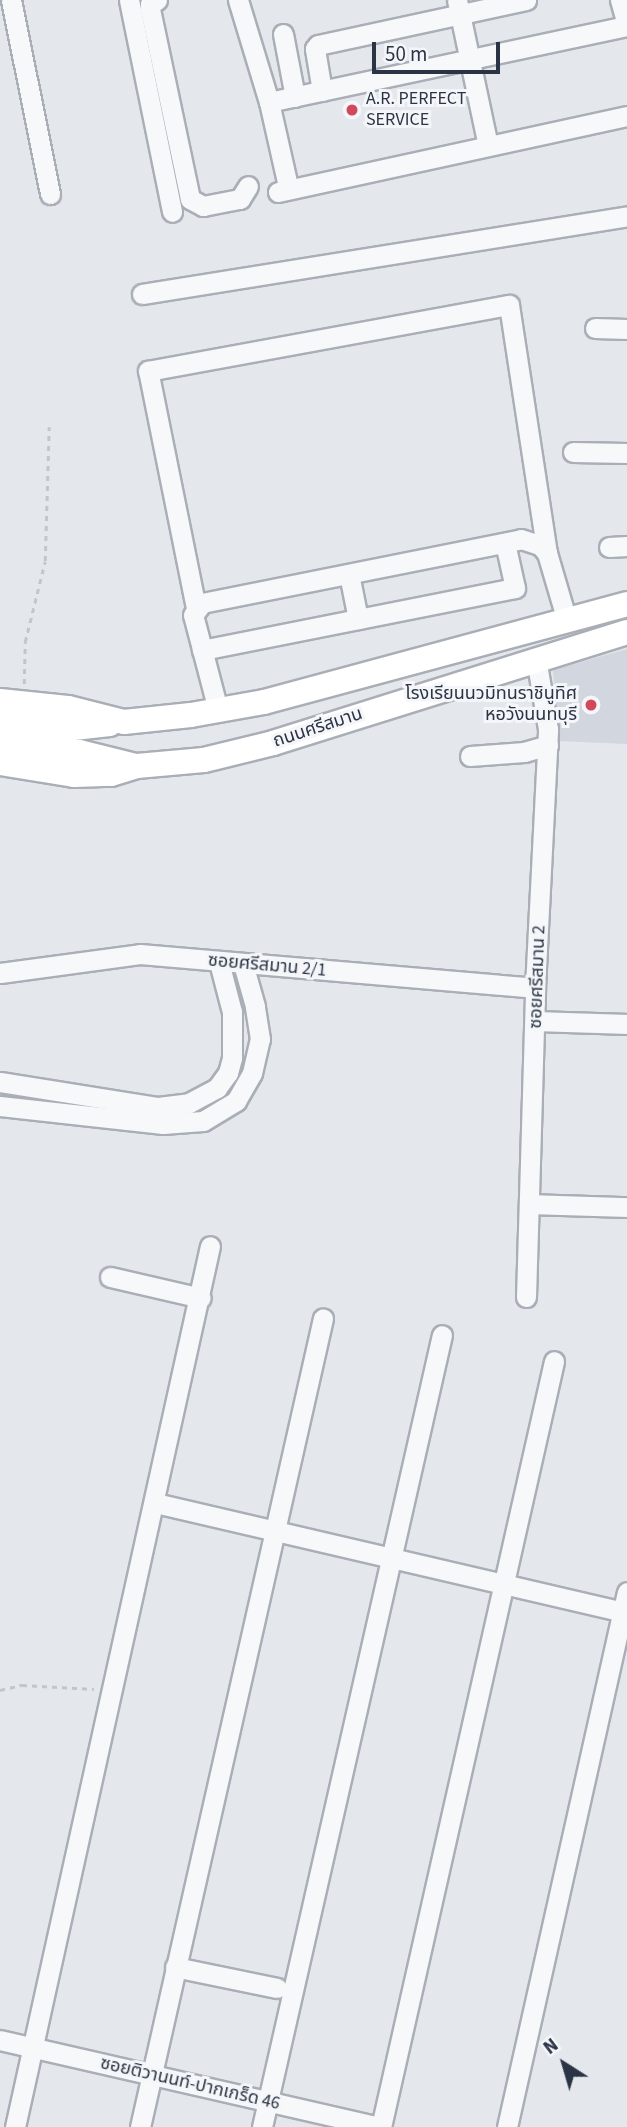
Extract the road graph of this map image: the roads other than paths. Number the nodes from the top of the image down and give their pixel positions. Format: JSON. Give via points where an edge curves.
{"nodes":[{"id":1,"x":11,"y":0,"type":"edge"},
{"id":2,"x":129,"y":0,"type":"edge"},
{"id":3,"x":157,"y":0,"type":"edge"},
{"id":4,"x":238,"y":0,"type":"edge"},
{"id":5,"x":526,"y":0,"type":"edge"},
{"id":6,"x":620,"y":0,"type":"edge"},
{"id":7,"x":458,"y":7,"type":"edge"},
{"id":8,"x":627,"y":25,"type":"edge"},
{"id":9,"x":283,"y":34,"type":"dead end"},
{"id":10,"x":469,"y":58,"type":"junction"},
{"id":11,"x":322,"y":90,"type":"junction"},
{"id":12,"x":295,"y":97,"type":"junction"},
{"id":13,"x":268,"y":103,"type":"junction"},
{"id":14,"x":627,"y":116,"type":"edge"},
{"id":15,"x":488,"y":146,"type":"junction"},
{"id":16,"x":248,"y":186,"type":"dead end"},
{"id":17,"x":50,"y":194,"type":"dead end"},
{"id":18,"x":172,"y":212,"type":"dead end"},
{"id":19,"x":627,"y":215,"type":"edge"},
{"id":20,"x":142,"y":293,"type":"dead end"},
{"id":21,"x":595,"y":328,"type":"dead end"},
{"id":22,"x":627,"y":329,"type":"edge"},
{"id":23,"x":573,"y":452,"type":"dead end"},
{"id":24,"x":627,"y":453,"type":"edge"},
{"id":25,"x":505,"y":543,"type":"junction"},
{"id":26,"x":547,"y":553,"type":"junction"},
{"id":27,"x":349,"y":573,"type":"junction"},
{"id":28,"x":627,"y":604,"type":"edge"},
{"id":29,"x":196,"y":608,"type":"junction"},
{"id":30,"x":358,"y":619,"type":"junction"},
{"id":31,"x":567,"y":621,"type":"junction"},
{"id":32,"x":627,"y":632,"type":"edge"},
{"id":33,"x":202,"y":650,"type":"junction"},
{"id":34,"x":536,"y":658,"type":"junction"},
{"id":35,"x":11,"y":703,"type":"edge"},
{"id":36,"x":218,"y":710,"type":"junction"},
{"id":37,"x":0,"y":722,"type":"edge"},
{"id":38,"x":124,"y":722,"type":"junction"},
{"id":39,"x":0,"y":743,"type":"edge"},
{"id":40,"x":548,"y":745,"type":"junction"},
{"id":41,"x":470,"y":756,"type":"dead end"},
{"id":42,"x":0,"y":763,"type":"edge"},
{"id":43,"x":137,"y":766,"type":"junction"},
{"id":44,"x":219,"y":962,"type":"junction"},
{"id":45,"x":243,"y":964,"type":"junction"},
{"id":46,"x":0,"y":974,"type":"edge"},
{"id":47,"x":535,"y":988,"type":"junction"},
{"id":48,"x":536,"y":1020,"type":"junction"},
{"id":49,"x":627,"y":1024,"type":"edge"},
{"id":50,"x":0,"y":1082,"type":"edge"},
{"id":51,"x":0,"y":1106,"type":"edge"},
{"id":52,"x":136,"y":1112,"type":"junction"},
{"id":53,"x":529,"y":1204,"type":"junction"},
{"id":54,"x":627,"y":1207,"type":"edge"},
{"id":55,"x":210,"y":1246,"type":"dead end"},
{"id":56,"x":110,"y":1277,"type":"dead end"},
{"id":57,"x":526,"y":1297,"type":"dead end"},
{"id":58,"x":201,"y":1298,"type":"junction"},
{"id":59,"x":323,"y":1318,"type":"dead end"},
{"id":60,"x":442,"y":1335,"type":"dead end"},
{"id":61,"x":554,"y":1361,"type":"dead end"},
{"id":62,"x":155,"y":1503,"type":"junction"},
{"id":63,"x":276,"y":1531,"type":"junction"},
{"id":64,"x":391,"y":1558,"type":"junction"},
{"id":65,"x":504,"y":1584,"type":"junction"},
{"id":66,"x":627,"y":1592,"type":"edge"},
{"id":67,"x":625,"y":1612,"type":"edge"},
{"id":68,"x":175,"y":1967,"type":"junction"},
{"id":69,"x":277,"y":1988,"type":"dead end"},
{"id":70,"x":0,"y":2040,"type":"edge"},
{"id":71,"x":33,"y":2048,"type":"junction"},
{"id":72,"x":151,"y":2075,"type":"junction"},
{"id":73,"x":268,"y":2101,"type":"junction"},
{"id":74,"x":15,"y":2127,"type":"edge"},
{"id":75,"x":140,"y":2127,"type":"edge"},
{"id":76,"x":262,"y":2127,"type":"edge"},
{"id":77,"x":380,"y":2127,"type":"edge"},
{"id":78,"x":507,"y":2127,"type":"edge"}],
"edges":[{"from":1,"to":17,"type":"street"},
{"from":2,"to":18,"type":"street"},
{"from":3,"to":16,"type":"street","via":[[150,9],[190,199],[203,206],[240,199]]},
{"from":4,"to":13,"type":"street"},
{"from":5,"to":7,"type":"street"},
{"from":6,"to":8,"type":"street"},
{"from":7,"to":10,"type":"street"},
{"from":7,"to":11,"type":"street","via":[[318,45]]},
{"from":8,"to":10,"type":"street"},
{"from":9,"to":12,"type":"street"},
{"from":10,"to":11,"type":"street"},
{"from":10,"to":15,"type":"street"},
{"from":11,"to":12,"type":"street"},
{"from":12,"to":13,"type":"street"},
{"from":13,"to":15,"type":"street","via":[[283,189]]},
{"from":14,"to":15,"type":"street"},
{"from":19,"to":20,"type":"street"},
{"from":21,"to":22,"type":"street"},
{"from":23,"to":24,"type":"street"},
{"from":25,"to":26,"type":"street","via":[[530,540]]},
{"from":25,"to":27,"type":"street"},
{"from":25,"to":30,"type":"street","via":[[515,588]]},
{"from":26,"to":29,"type":"street","via":[[509,305],[148,371]]},
{"from":26,"to":31,"type":"street"},
{"from":27,"to":29,"type":"street","via":[[202,603]]},
{"from":27,"to":30,"type":"street"},
{"from":28,"to":31,"type":"main road","name":"ถนนศรีสมาน"},
{"from":29,"to":33,"type":"street","via":[[193,615]]},
{"from":30,"to":33,"type":"street"},
{"from":31,"to":36,"type":"main road","name":"ถนนศรีสมาน","via":[[264,702]]},
{"from":32,"to":34,"type":"main road","name":"ถนนศรีสมาน"},
{"from":33,"to":36,"type":"street"},
{"from":34,"to":40,"type":"street","name":"ซอยศรีสมาน 2"},
{"from":34,"to":43,"type":"main road","name":"ถนนศรีสมาน","via":[[272,743],[204,760]]},
{"from":35,"to":38,"type":"main road","name":"ถนนศรีสมาน","via":[[68,708]]},
{"from":36,"to":38,"type":"main road","name":"ถนนศรีสมาน"},
{"from":37,"to":38,"type":"main road","via":[[56,730]]},
{"from":39,"to":43,"type":"main road","via":[[79,752]]},
{"from":40,"to":41,"type":"street","via":[[524,752]]},
{"from":40,"to":47,"type":"street","name":"ซอยศรีสมาน 2"},
{"from":42,"to":43,"type":"main road","name":"ถนนศรีสมาน","via":[[74,775],[111,774]]},
{"from":44,"to":45,"type":"street","name":"ซอยศรีสมาน 2/1"},
{"from":44,"to":46,"type":"street","name":"ซอยศรีสมาน 2/1","via":[[140,954]]},
{"from":44,"to":52,"type":"street","via":[[232,1012],[228,1073],[217,1088],[189,1103]]},
{"from":45,"to":47,"type":"street","name":"ซอยศรีสมาน 2/1"},
{"from":45,"to":52,"type":"street","via":[[260,1039],[252,1073],[236,1101],[203,1121],[163,1124]]},
{"from":47,"to":48,"type":"street","name":"ซอยศรีสมาน 2"},
{"from":48,"to":49,"type":"street"},
{"from":48,"to":53,"type":"street","name":"ซอยศรีสมาน 2"},
{"from":50,"to":52,"type":"street"},
{"from":51,"to":52,"type":"street"},
{"from":53,"to":54,"type":"street"},
{"from":53,"to":57,"type":"street","name":"ซอยศรีสมาน 2"},
{"from":55,"to":58,"type":"street"},
{"from":56,"to":58,"type":"street"},
{"from":58,"to":62,"type":"street"},
{"from":59,"to":63,"type":"street"},
{"from":60,"to":64,"type":"street"},
{"from":61,"to":65,"type":"street"},
{"from":62,"to":63,"type":"street"},
{"from":62,"to":71,"type":"street"},
{"from":63,"to":64,"type":"street"},
{"from":63,"to":68,"type":"street"},
{"from":64,"to":65,"type":"street"},
{"from":64,"to":73,"type":"street"},
{"from":65,"to":67,"type":"street"},
{"from":65,"to":77,"type":"street"},
{"from":66,"to":67,"type":"street"},
{"from":67,"to":78,"type":"street"},
{"from":68,"to":69,"type":"street"},
{"from":68,"to":72,"type":"street"},
{"from":70,"to":71,"type":"street","name":"ซอยติวานนท์-ปากเกร็ด 46"},
{"from":71,"to":72,"type":"street","name":"ซอยติวานนท์-ปากเกร็ด 46"},
{"from":71,"to":74,"type":"street"},
{"from":72,"to":73,"type":"street","name":"ซอยติวานนท์-ปากเกร็ด 46"},
{"from":72,"to":75,"type":"street"},
{"from":73,"to":76,"type":"street"},
{"from":73,"to":77,"type":"street","name":"ซอยติวานนท์-ปากเกร็ด 46"}]}
